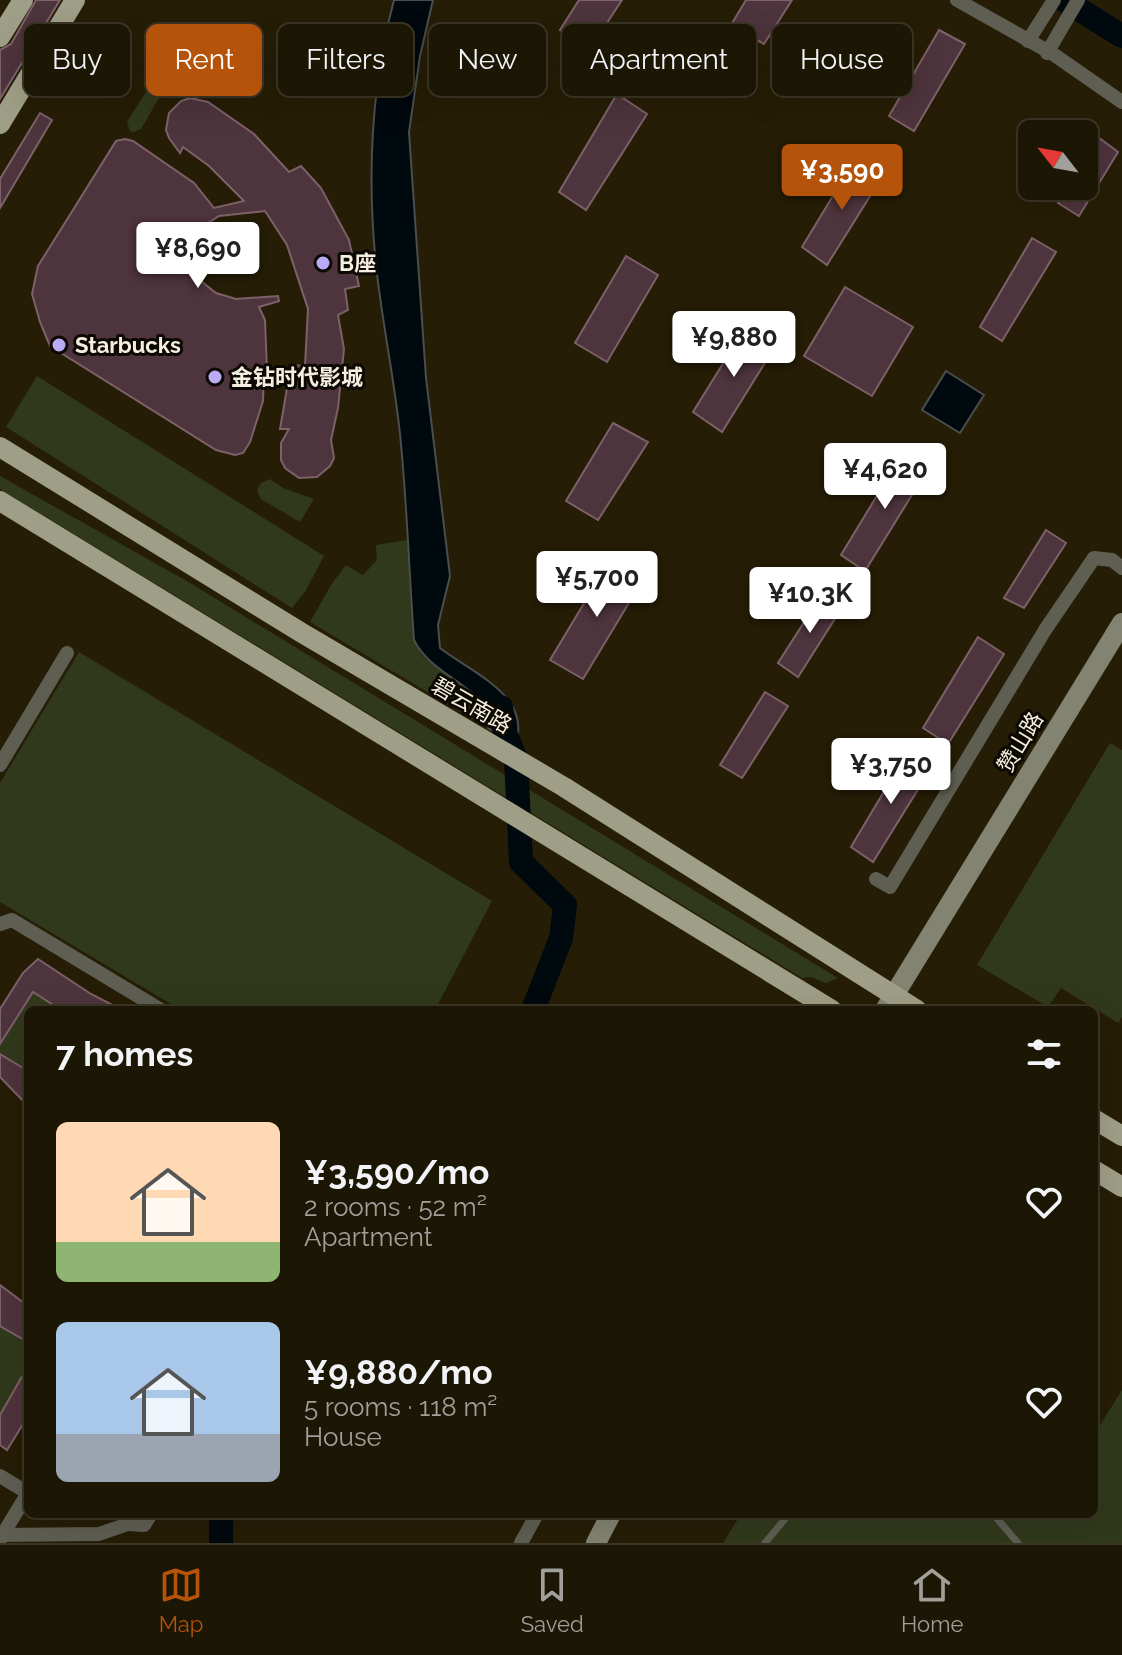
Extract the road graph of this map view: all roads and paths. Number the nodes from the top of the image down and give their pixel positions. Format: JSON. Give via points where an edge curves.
{"nodes":[{"id":1,"x":23,"y":0,"type":"edge"},
{"id":2,"x":75,"y":0,"type":"edge"},
{"id":3,"x":957,"y":0,"type":"edge"},
{"id":4,"x":1054,"y":0,"type":"edge"},
{"id":5,"x":1078,"y":0,"type":"edge"},
{"id":6,"x":0,"y":37,"type":"edge"},
{"id":7,"x":1028,"y":41,"type":"junction"},
{"id":8,"x":1047,"y":53,"type":"dead end"},
{"id":9,"x":1122,"y":102,"type":"edge"},
{"id":10,"x":0,"y":124,"type":"edge"},
{"id":11,"x":0,"y":447,"type":"edge"},
{"id":12,"x":0,"y":501,"type":"edge"},
{"id":13,"x":1122,"y":568,"type":"edge"},
{"id":14,"x":1122,"y":623,"type":"edge"},
{"id":15,"x":67,"y":653,"type":"dead end"},
{"id":16,"x":0,"y":765,"type":"edge"},
{"id":17,"x":876,"y":879,"type":"dead end"},
{"id":18,"x":4,"y":919,"type":"edge"},
{"id":19,"x":889,"y":1003,"type":"edge"},
{"id":20,"x":154,"y":1006,"type":"edge"},
{"id":21,"x":825,"y":1006,"type":"edge"},
{"id":22,"x":1098,"y":1121,"type":"edge"},
{"id":23,"x":1122,"y":1136,"type":"edge"},
{"id":24,"x":1098,"y":1172,"type":"edge"},
{"id":25,"x":1122,"y":1187,"type":"edge"},
{"id":26,"x":0,"y":1476,"type":"edge"},
{"id":27,"x":24,"y":1491,"type":"edge"},
{"id":28,"x":24,"y":1499,"type":"edge"},
{"id":29,"x":148,"y":1518,"type":"edge"},
{"id":30,"x":535,"y":1518,"type":"edge"},
{"id":31,"x":609,"y":1518,"type":"edge"},
{"id":32,"x":786,"y":1518,"type":"edge"},
{"id":33,"x":996,"y":1518,"type":"edge"},
{"id":34,"x":127,"y":1519,"type":"edge"},
{"id":35,"x":1,"y":1536,"type":"edge"},
{"id":36,"x":521,"y":1543,"type":"edge"},
{"id":37,"x":596,"y":1543,"type":"edge"},
{"id":38,"x":765,"y":1543,"type":"edge"},
{"id":39,"x":1018,"y":1543,"type":"edge"}],
"edges":[{"from":1,"to":6,"type":"main road"},
{"from":2,"to":10,"type":"main road"},
{"from":3,"to":7,"type":"street"},
{"from":4,"to":7,"type":"street"},
{"from":5,"to":8,"type":"street","bridge":true},
{"from":7,"to":9,"type":"street"},
{"from":11,"to":19,"type":"main road","name":"碧云南路","via":[[564,787]]},
{"from":12,"to":21,"type":"main road"},
{"from":13,"to":17,"type":"street","via":[[1112,560],[1094,558],[890,887]]},
{"from":14,"to":19,"type":"street","name":"赞山路"},
{"from":15,"to":16,"type":"street"},
{"from":18,"to":20,"type":"street"},
{"from":22,"to":23,"type":"main road"},
{"from":24,"to":25,"type":"main road"},
{"from":26,"to":27,"type":"street"},
{"from":28,"to":35,"type":"street"},
{"from":29,"to":34,"type":"street","via":[[144,1525]]},
{"from":30,"to":36,"type":"street"},
{"from":31,"to":37,"type":"street"},
{"from":32,"to":38,"type":"lane"},
{"from":33,"to":39,"type":"lane"},
{"from":34,"to":35,"type":"street","via":[[99,1534]]}]}
